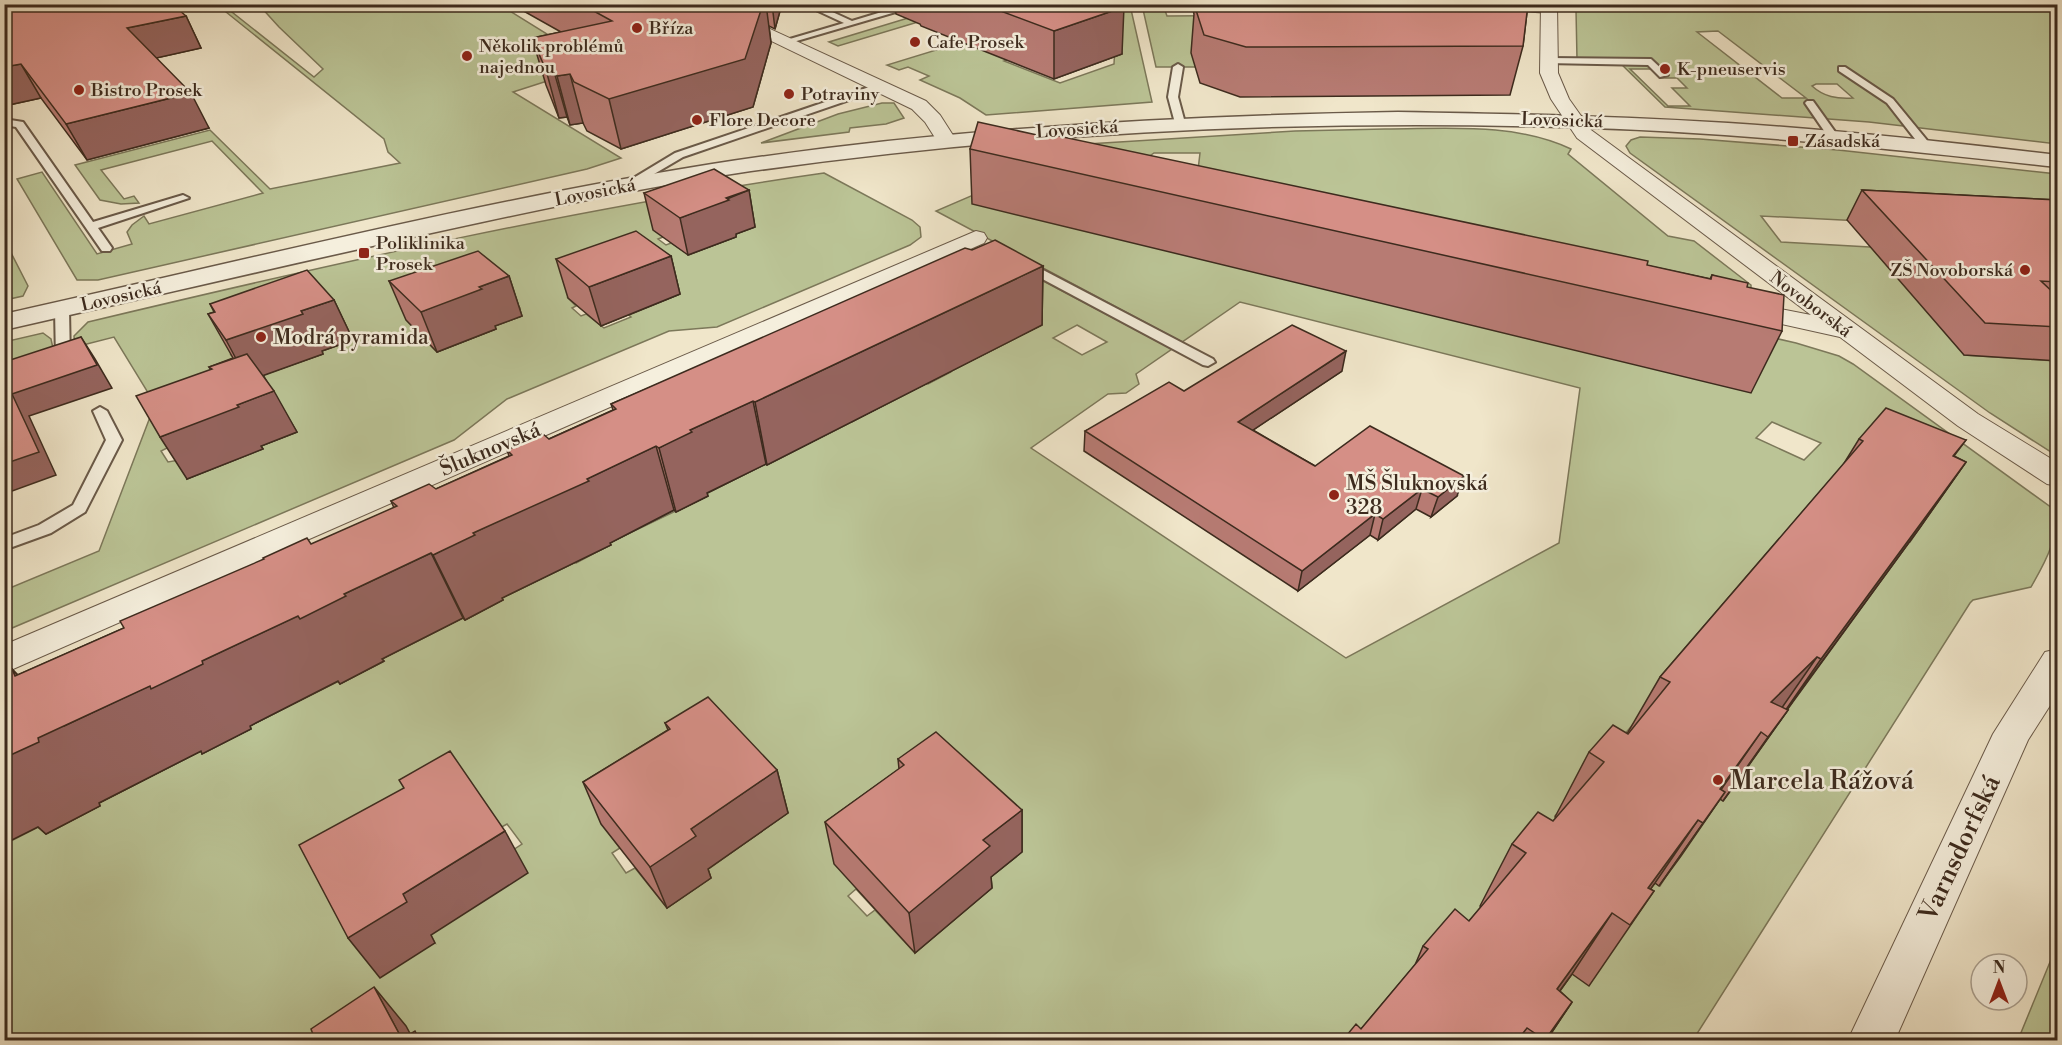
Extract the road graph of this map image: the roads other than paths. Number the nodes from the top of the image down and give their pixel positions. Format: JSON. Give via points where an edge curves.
{"nodes":[{"id":1,"x":807,"y":4,"type":"edge"},
{"id":2,"x":919,"y":4,"type":"edge"},
{"id":3,"x":712,"y":6,"type":"edge"},
{"id":4,"x":1169,"y":6,"type":"dead end"},
{"id":5,"x":1228,"y":6,"type":"edge"},
{"id":6,"x":1298,"y":6,"type":"edge"},
{"id":7,"x":1345,"y":6,"type":"junction"},
{"id":8,"x":1384,"y":6,"type":"edge"},
{"id":9,"x":1496,"y":6,"type":"edge"},
{"id":10,"x":1549,"y":7,"type":"edge"},
{"id":11,"x":1352,"y":16,"type":"edge"},
{"id":12,"x":852,"y":24,"type":"junction"},
{"id":13,"x":786,"y":43,"type":"junction"},
{"id":14,"x":1549,"y":61,"type":"junction"},
{"id":15,"x":1178,"y":67,"type":"dead end"},
{"id":16,"x":1842,"y":69,"type":"dead end"},
{"id":17,"x":1664,"y":75,"type":"dead end"},
{"id":18,"x":881,"y":86,"type":"junction"},
{"id":19,"x":1810,"y":103,"type":"dead end"},
{"id":20,"x":1573,"y":121,"type":"junction"},
{"id":21,"x":4,"y":122,"type":"edge"},
{"id":22,"x":1180,"y":123,"type":"junction"},
{"id":23,"x":1833,"y":136,"type":"junction"},
{"id":24,"x":946,"y":140,"type":"junction"},
{"id":25,"x":1926,"y":146,"type":"junction"},
{"id":26,"x":2058,"y":161,"type":"edge"},
{"id":27,"x":628,"y":185,"type":"junction"},
{"id":28,"x":183,"y":198,"type":"dead end"},
{"id":29,"x":91,"y":226,"type":"junction"},
{"id":30,"x":981,"y":241,"type":"dead end"},
{"id":31,"x":106,"y":248,"type":"dead end"},
{"id":32,"x":1016,"y":260,"type":"edge"},
{"id":33,"x":1720,"y":303,"type":"edge"},
{"id":34,"x":62,"y":309,"type":"junction"},
{"id":35,"x":4,"y":322,"type":"edge"},
{"id":36,"x":1845,"y":330,"type":"junction"},
{"id":37,"x":1208,"y":362,"type":"dead end"},
{"id":38,"x":44,"y":368,"type":"edge"},
{"id":39,"x":100,"y":411,"type":"dead end"},
{"id":40,"x":2058,"y":477,"type":"edge"},
{"id":41,"x":4,"y":544,"type":"edge"},
{"id":42,"x":4,"y":660,"type":"edge"},
{"id":43,"x":2058,"y":662,"type":"edge"},
{"id":44,"x":1871,"y":1041,"type":"edge"}],
"edges":[{"from":1,"to":12,"type":"lane"},
{"from":2,"to":12,"type":"lane"},
{"from":3,"to":13,"type":"street"},
{"from":4,"to":5,"type":"lane"},
{"from":6,"to":7,"type":"lane"},
{"from":7,"to":8,"type":"lane"},
{"from":7,"to":11,"type":"lane"},
{"from":9,"to":10,"type":"lane"},
{"from":10,"to":14,"type":"street"},
{"from":12,"to":13,"type":"lane"},
{"from":13,"to":18,"type":"street"},
{"from":14,"to":17,"type":"lane","via":[[1651,62]]},
{"from":14,"to":20,"type":"street","via":[[1552,85]]},
{"from":15,"to":22,"type":"lane","via":[[1173,97]]},
{"from":16,"to":25,"type":"lane","via":[[1890,101]]},
{"from":18,"to":24,"type":"street","via":[[919,105]]},
{"from":18,"to":27,"type":"lane","via":[[679,155]]},
{"from":19,"to":23,"type":"lane"},
{"from":20,"to":22,"type":"street","name":"Lovosická","via":[[1380,116]]},
{"from":20,"to":23,"type":"street","name":"Lovosická"},
{"from":20,"to":36,"type":"street","name":"Novoborská","via":[[1598,146]]},
{"from":21,"to":29,"type":"lane","via":[[19,124]]},
{"from":22,"to":24,"type":"street","name":"Lovosická"},
{"from":23,"to":25,"type":"street","name":"Lovosická"},
{"from":24,"to":27,"type":"street","name":"Lovosická"},
{"from":25,"to":26,"type":"street","name":"Lovosická"},
{"from":27,"to":34,"type":"street","name":"Lovosická"},
{"from":28,"to":29,"type":"lane"},
{"from":29,"to":31,"type":"lane"},
{"from":30,"to":42,"type":"street","name":"Šluknovská"},
{"from":32,"to":37,"type":"lane"},
{"from":33,"to":36,"type":"street"},
{"from":34,"to":35,"type":"street","name":"Lovosická"},
{"from":34,"to":38,"type":"lane","via":[[63,362]]},
{"from":36,"to":40,"type":"street","name":"Novoborská","via":[[1968,420]]},
{"from":39,"to":41,"type":"lane","via":[[114,440],[79,508],[45,529]]},
{"from":43,"to":44,"type":"street","name":"Varnsdorfská","via":[[2012,734]]}]}
